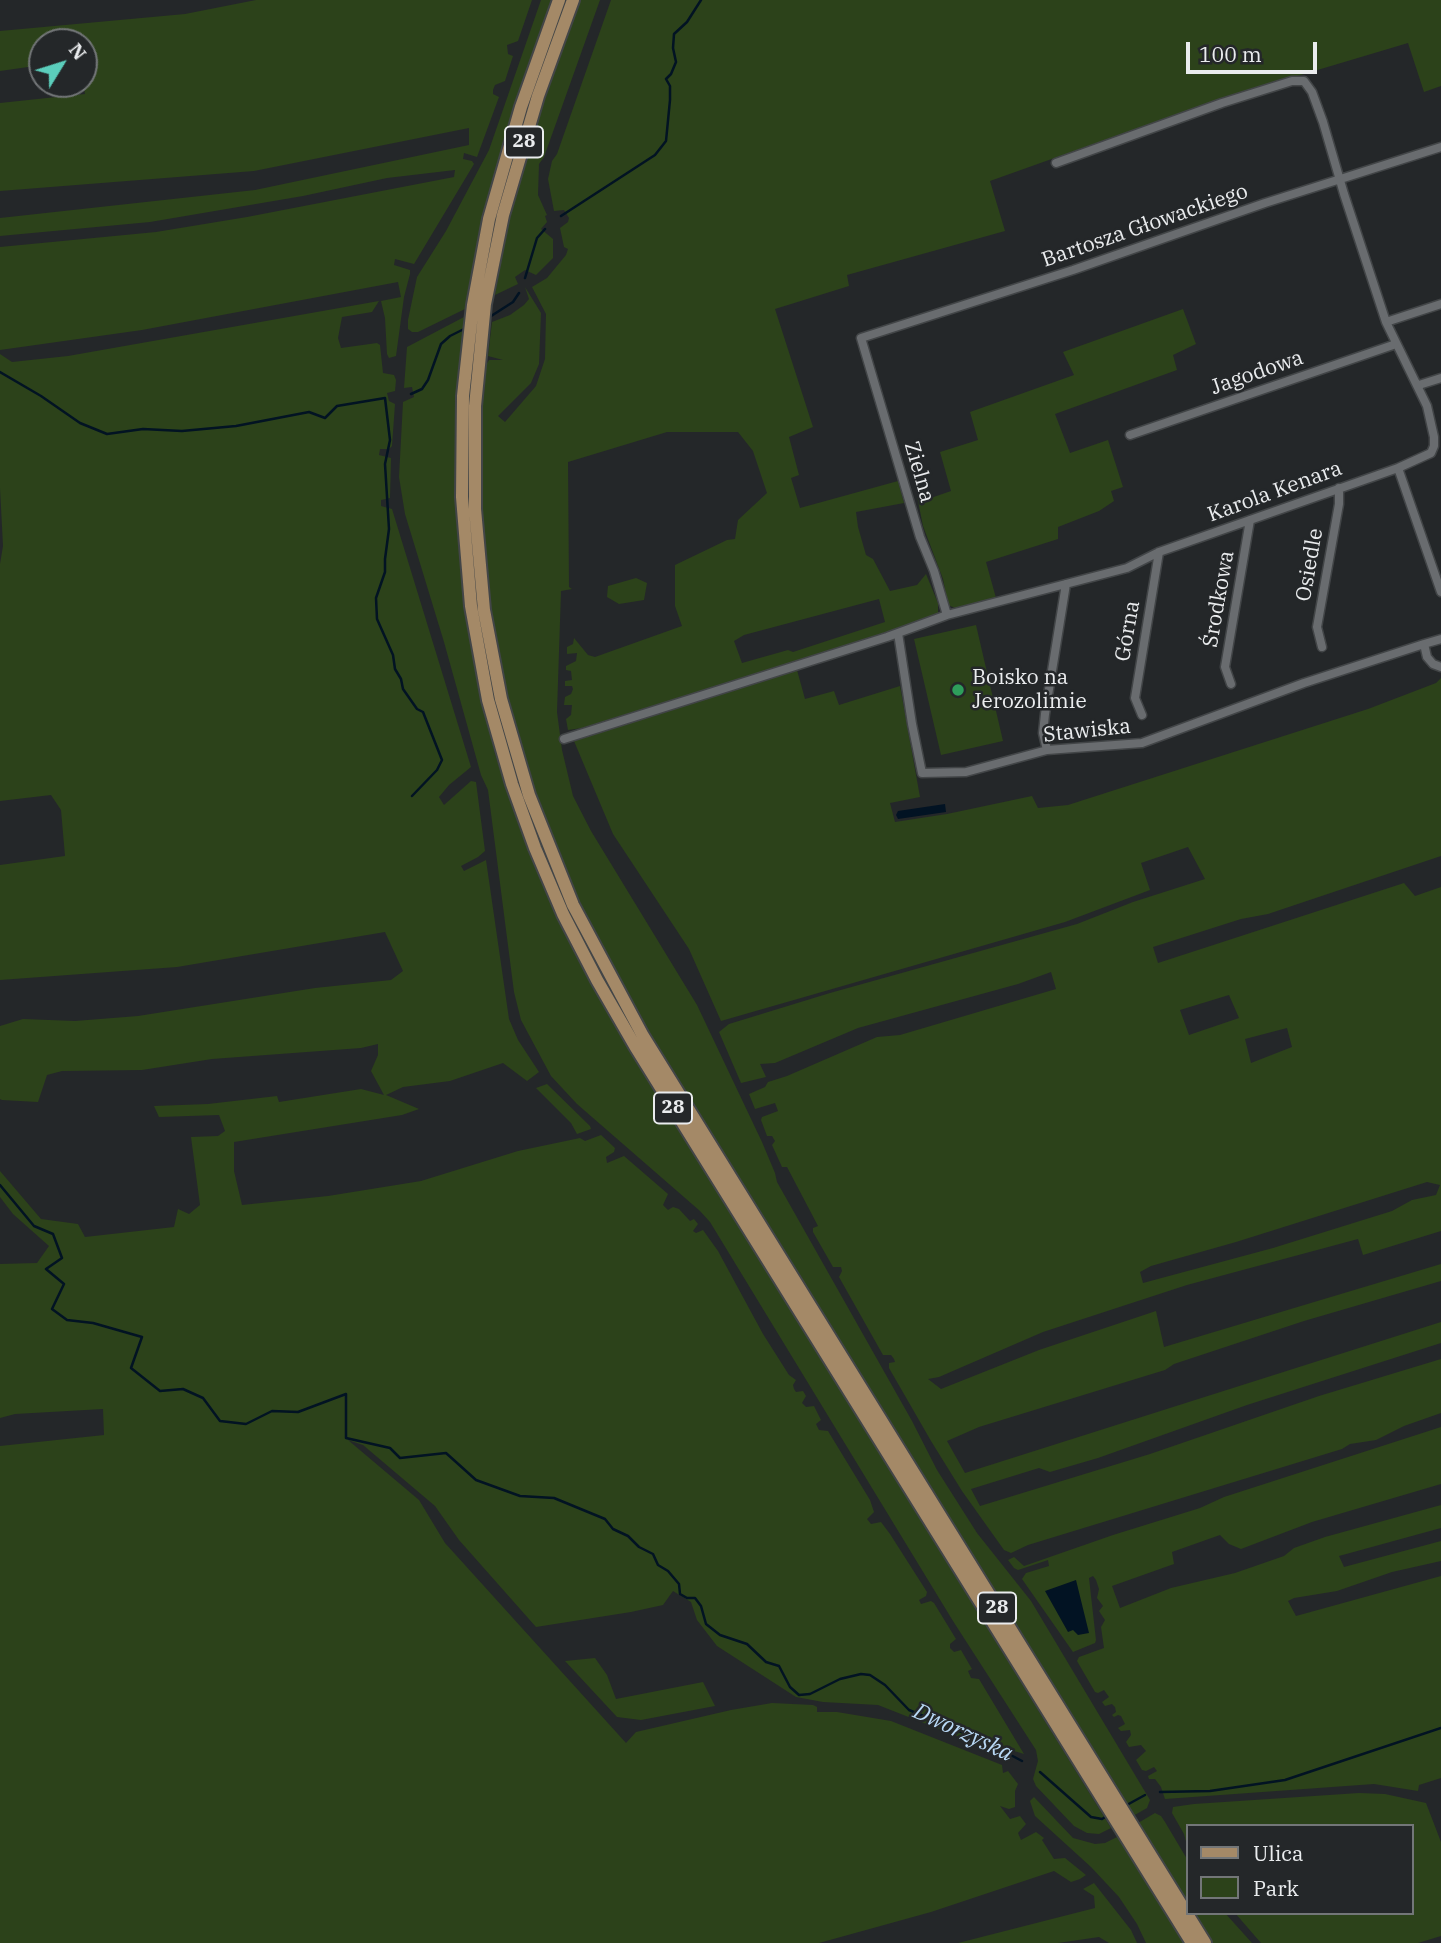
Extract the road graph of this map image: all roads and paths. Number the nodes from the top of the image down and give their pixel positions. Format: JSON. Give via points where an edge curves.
{"nodes":[{"id":1,"x":559,"y":0,"type":"edge"},
{"id":2,"x":573,"y":0,"type":"edge"},
{"id":3,"x":1441,"y":147,"type":"edge"},
{"id":4,"x":1056,"y":163,"type":"dead end"},
{"id":5,"x":1339,"y":179,"type":"junction"},
{"id":6,"x":482,"y":286,"type":"junction"},
{"id":7,"x":1441,"y":304,"type":"edge"},
{"id":8,"x":1386,"y":321,"type":"junction"},
{"id":9,"x":861,"y":338,"type":"joint"},
{"id":10,"x":1396,"y":344,"type":"junction"},
{"id":11,"x":1441,"y":378,"type":"edge"},
{"id":12,"x":1419,"y":385,"type":"junction"},
{"id":13,"x":1130,"y":435,"type":"dead end"},
{"id":14,"x":1398,"y":468,"type":"junction"},
{"id":15,"x":1339,"y":488,"type":"junction"},
{"id":16,"x":1251,"y":520,"type":"junction"},
{"id":17,"x":1159,"y":552,"type":"junction"},
{"id":18,"x":1066,"y":584,"type":"junction"},
{"id":19,"x":1441,"y":592,"type":"edge"},
{"id":20,"x":947,"y":615,"type":"junction"},
{"id":21,"x":898,"y":633,"type":"junction"},
{"id":22,"x":1441,"y":639,"type":"edge"},
{"id":23,"x":1424,"y":644,"type":"junction"},
{"id":24,"x":1322,"y":647,"type":"dead end"},
{"id":25,"x":1441,"y":667,"type":"edge"},
{"id":26,"x":1231,"y":684,"type":"dead end"},
{"id":27,"x":1142,"y":715,"type":"dead end"},
{"id":28,"x":564,"y":739,"type":"dead end"},
{"id":29,"x":1047,"y":750,"type":"junction"},
{"id":30,"x":1099,"y":1784,"type":"junction"},
{"id":31,"x":1186,"y":1912,"type":"edge"},
{"id":32,"x":1188,"y":1915,"type":"edge"},
{"id":33,"x":1192,"y":1943,"type":"edge"},
{"id":34,"x":1205,"y":1943,"type":"edge"}],
"edges":[{"from":1,"to":6,"type":"main road","number":"28","via":[[499,179]]},
{"from":2,"to":6,"type":"main road","number":"28"},
{"from":3,"to":5,"type":"street","name":"Bartosza Głowackiego"},
{"from":4,"to":5,"type":"street","name":"Karola Kenara","via":[[1298,80],[1312,92]]},
{"from":5,"to":8,"type":"street","name":"Karola Kenara"},
{"from":5,"to":9,"type":"street","name":"Bartosza Głowackiego"},
{"from":6,"to":30,"type":"main road","number":"28","via":[[461,429],[466,561],[488,700],[545,874],[583,953],[646,1064]]},
{"from":7,"to":8,"type":"street"},
{"from":8,"to":10,"type":"street","name":"Karola Kenara"},
{"from":9,"to":20,"type":"street","name":"Zielna"},
{"from":10,"to":12,"type":"street","name":"Karola Kenara"},
{"from":10,"to":13,"type":"street","name":"Jagodowa"},
{"from":11,"to":12,"type":"street"},
{"from":12,"to":14,"type":"street","name":"Karola Kenara","via":[[1434,446],[1431,453]]},
{"from":14,"to":15,"type":"street","name":"Karola Kenara"},
{"from":14,"to":19,"type":"street"},
{"from":15,"to":16,"type":"street","name":"Karola Kenara"},
{"from":15,"to":24,"type":"street","name":"Osiedle","via":[[1317,626]]},
{"from":16,"to":17,"type":"street","name":"Karola Kenara"},
{"from":16,"to":26,"type":"street","name":"Środkowa","via":[[1225,667]]},
{"from":17,"to":18,"type":"street","name":"Karola Kenara","via":[[1127,568]]},
{"from":17,"to":27,"type":"street","name":"Górna","via":[[1135,698]]},
{"from":18,"to":20,"type":"street","name":"Karola Kenara"},
{"from":18,"to":29,"type":"street","via":[[1045,714]]},
{"from":20,"to":21,"type":"street","name":"Karola Kenara"},
{"from":21,"to":28,"type":"street","name":"Karola Kenara"},
{"from":21,"to":29,"type":"street","name":"Stawiska","via":[[922,773],[966,772]]},
{"from":22,"to":23,"type":"street","name":"Stawiska"},
{"from":23,"to":25,"type":"street","via":[[1427,657]]},
{"from":23,"to":29,"type":"street","name":"Stawiska","via":[[1142,743]]},
{"from":30,"to":31,"type":"main road","number":"28"},
{"from":30,"to":33,"type":"main road","number":"28"},
{"from":32,"to":34,"type":"main road","number":"28"}]}
